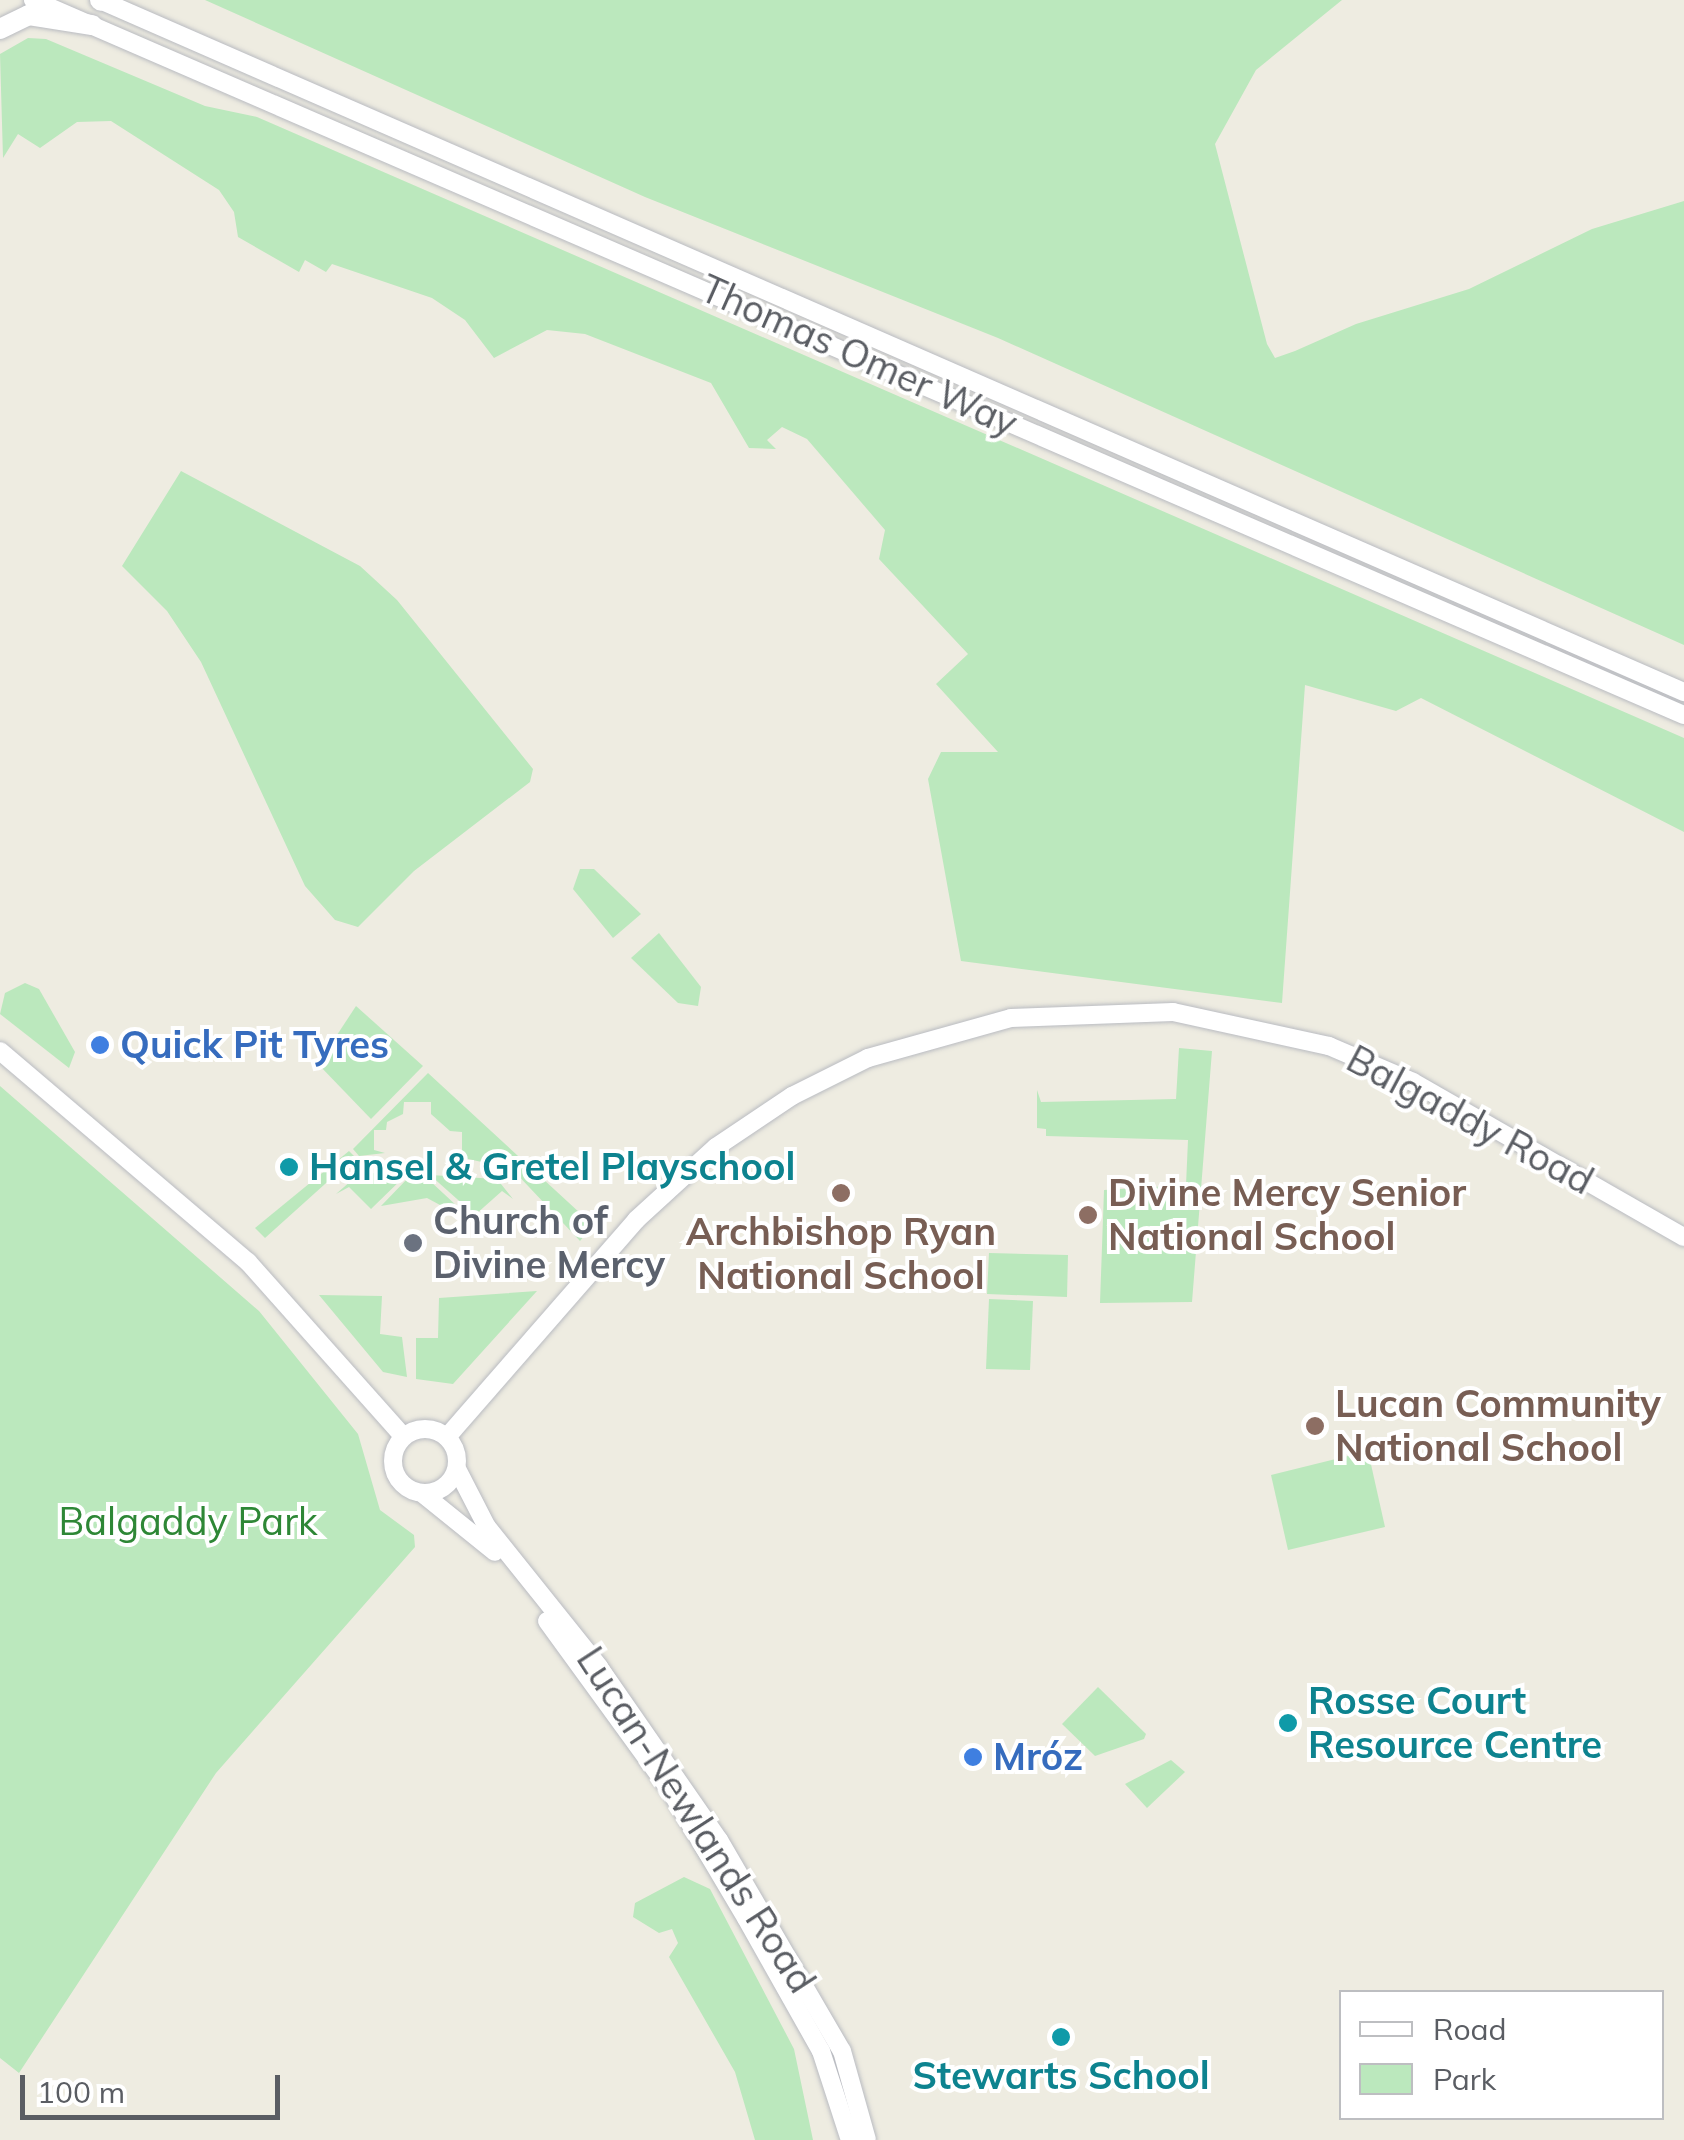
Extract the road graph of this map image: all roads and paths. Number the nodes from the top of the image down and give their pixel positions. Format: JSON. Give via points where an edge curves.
{"nodes":[{"id":1,"x":34,"y":0,"type":"edge"},
{"id":2,"x":100,"y":0,"type":"edge"},
{"id":3,"x":92,"y":25,"type":"junction"},
{"id":4,"x":0,"y":30,"type":"edge"},
{"id":5,"x":1684,"y":692,"type":"edge"},
{"id":6,"x":1684,"y":715,"type":"edge"},
{"id":7,"x":0,"y":1050,"type":"edge"},
{"id":8,"x":1684,"y":1237,"type":"edge"},
{"id":9,"x":403,"y":1436,"type":"junction"},
{"id":10,"x":447,"y":1438,"type":"junction"},
{"id":11,"x":457,"y":1469,"type":"junction"},
{"id":12,"x":423,"y":1494,"type":"junction"},
{"id":13,"x":850,"y":2140,"type":"edge"},
{"id":14,"x":867,"y":2140,"type":"edge"}],
"edges":[{"from":1,"to":3,"type":"street","name":"Thomas Omer Way"},
{"from":2,"to":5,"type":"street","name":"Thomas Omer Way"},
{"from":3,"to":4,"type":"main road","via":[[28,15]]},
{"from":3,"to":6,"type":"street","name":"Thomas Omer Way"},
{"from":7,"to":9,"type":"street","via":[[213,1229]]},
{"from":8,"to":10,"type":"street","name":"Balgaddy Road","via":[[1413,1082],[1329,1046],[1173,1012],[996,1020],[868,1058],[792,1096],[698,1161],[636,1220]]},
{"from":9,"to":10,"type":"street","via":[[431,1429]]},
{"from":9,"to":12,"type":"street","via":[[393,1454],[395,1474]]},
{"from":10,"to":11,"type":"street"},
{"from":11,"to":12,"type":"street","via":[[447,1485]]},
{"from":11,"to":14,"type":"street","name":"Lucan-Newlands Road","via":[[487,1527],[599,1667],[718,1840],[842,2051]]},
{"from":12,"to":13,"type":"street","name":"Lucan-Newlands Road","via":[[494,1551],[670,1790],[822,2051]]}]}
